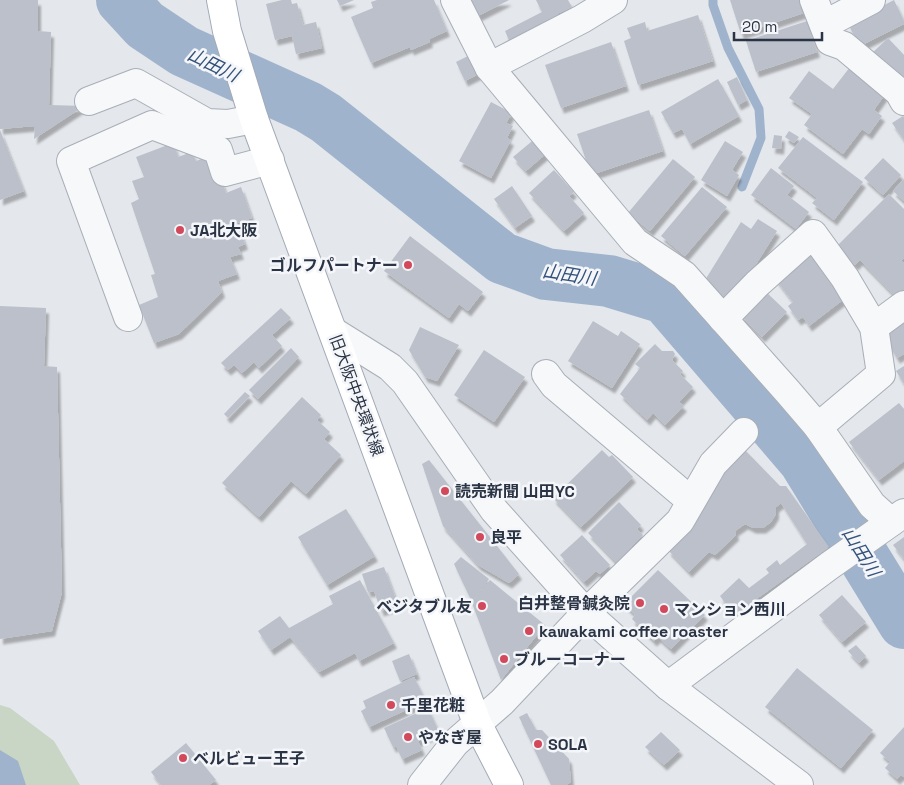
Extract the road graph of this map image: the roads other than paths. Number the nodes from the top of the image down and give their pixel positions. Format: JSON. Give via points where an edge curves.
{"nodes":[{"id":1,"x":221,"y":0,"type":"edge"},
{"id":2,"x":455,"y":0,"type":"edge"},
{"id":3,"x":613,"y":0,"type":"edge"},
{"id":4,"x":814,"y":0,"type":"edge"},
{"id":5,"x":871,"y":0,"type":"edge"},
{"id":6,"x":835,"y":19,"type":"dead end"},
{"id":7,"x":489,"y":66,"type":"junction"},
{"id":8,"x":89,"y":101,"type":"dead end"},
{"id":9,"x":904,"y":101,"type":"edge"},
{"id":10,"x":254,"y":119,"type":"junction"},
{"id":11,"x":270,"y":160,"type":"junction"},
{"id":12,"x":904,"y":305,"type":"edge"},
{"id":13,"x":128,"y":317,"type":"dead end"},
{"id":14,"x":723,"y":319,"type":"junction"},
{"id":15,"x":874,"y":327,"type":"junction"},
{"id":16,"x":334,"y":332,"type":"junction"},
{"id":17,"x":546,"y":374,"type":"dead end"},
{"id":18,"x":818,"y":427,"type":"junction"},
{"id":19,"x":744,"y":432,"type":"dead end"},
{"id":20,"x":691,"y":501,"type":"junction"},
{"id":21,"x":898,"y":518,"type":"edge"},
{"id":22,"x":586,"y":614,"type":"junction"},
{"id":23,"x":668,"y":686,"type":"junction"},
{"id":24,"x":477,"y":722,"type":"junction"},
{"id":25,"x":422,"y":785,"type":"edge"},
{"id":26,"x":509,"y":785,"type":"edge"},
{"id":27,"x":799,"y":785,"type":"edge"}],
"edges":[{"from":1,"to":10,"type":"main road","name":"旧大阪中央環状線","via":[[227,31]]},
{"from":2,"to":7,"type":"street"},
{"from":3,"to":7,"type":"street"},
{"from":4,"to":9,"type":"street","via":[[830,41],[844,46],[899,92]]},
{"from":5,"to":6,"type":"street"},
{"from":7,"to":14,"type":"street","via":[[635,242],[684,276]]},
{"from":8,"to":10,"type":"street","via":[[136,83],[207,123],[228,124]]},
{"from":10,"to":11,"type":"main road","name":"旧大阪中央環状線"},
{"from":11,"to":13,"type":"street","via":[[225,172],[218,150],[152,126],[71,160]]},
{"from":11,"to":16,"type":"main road","name":"旧大阪中央環状線"},
{"from":12,"to":15,"type":"street"},
{"from":14,"to":15,"type":"street","via":[[813,234],[846,278]]},
{"from":14,"to":18,"type":"street"},
{"from":15,"to":18,"type":"street","via":[[881,374]]},
{"from":16,"to":22,"type":"street","via":[[390,367],[405,382],[494,510]]},
{"from":16,"to":24,"type":"main road","name":"旧大阪中央環状線"},
{"from":17,"to":20,"type":"street"},
{"from":18,"to":21,"type":"street","via":[[872,505]]},
{"from":19,"to":20,"type":"street","via":[[713,464]]},
{"from":20,"to":22,"type":"street","via":[[680,521]]},
{"from":21,"to":23,"type":"street"},
{"from":22,"to":23,"type":"street"},
{"from":22,"to":24,"type":"street","via":[[502,702]]},
{"from":23,"to":27,"type":"street"},
{"from":24,"to":25,"type":"street"},
{"from":24,"to":26,"type":"main road","name":"旧大阪中央環状線"}]}
